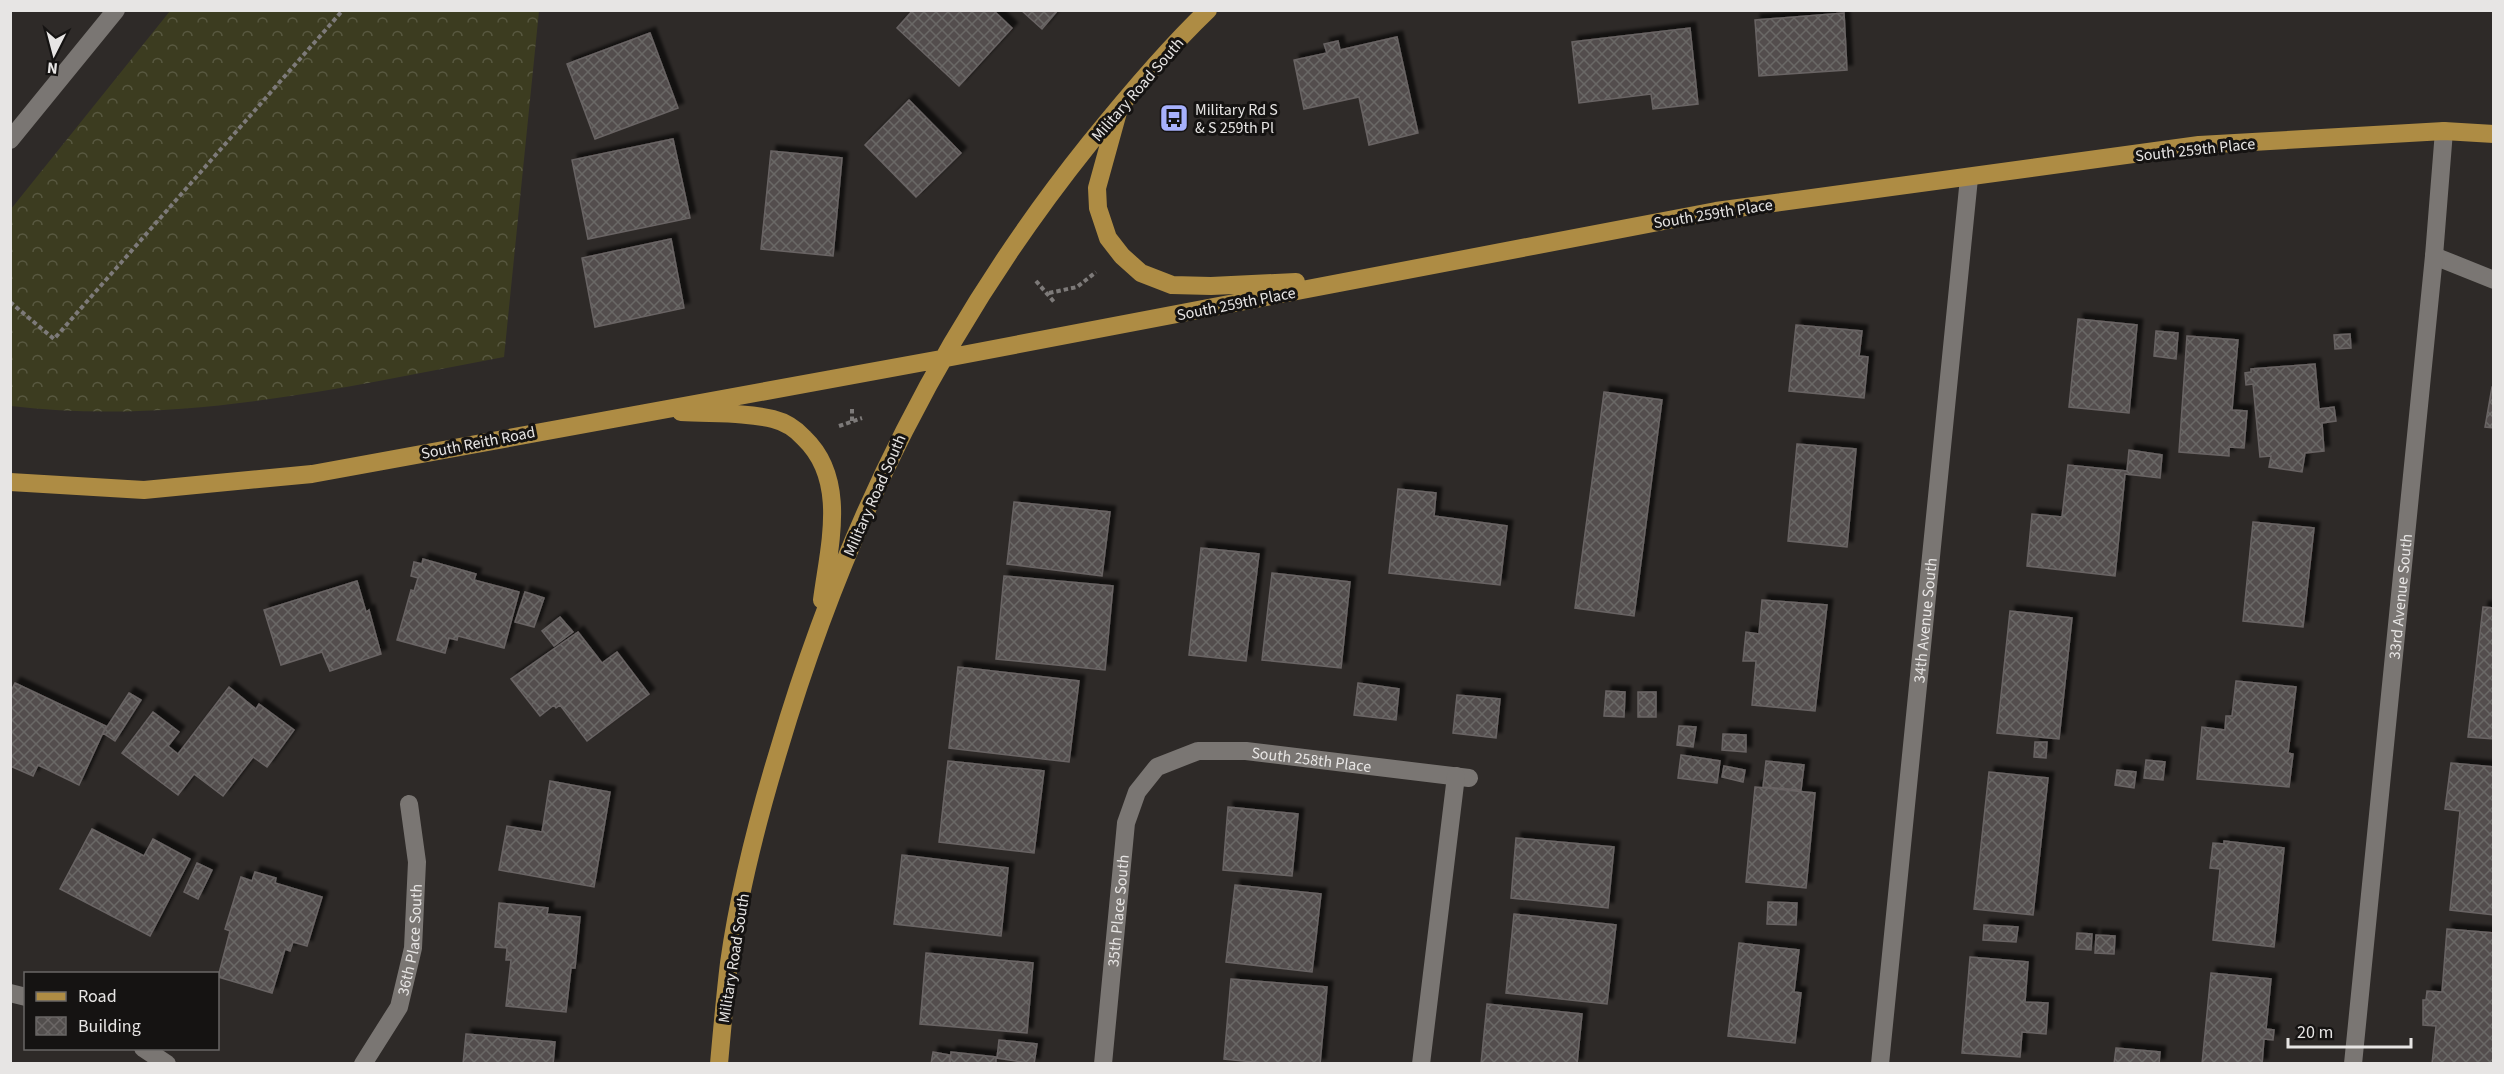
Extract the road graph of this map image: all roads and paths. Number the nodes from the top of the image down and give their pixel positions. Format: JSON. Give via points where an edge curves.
{"nodes":[{"id":1,"x":116,"y":10,"type":"edge"},
{"id":2,"x":343,"y":10,"type":"edge"},
{"id":3,"x":1208,"y":10,"type":"edge"},
{"id":4,"x":1120,"y":105,"type":"junction"},
{"id":5,"x":2444,"y":131,"type":"junction"},
{"id":6,"x":2493,"y":134,"type":"edge"},
{"id":7,"x":10,"y":140,"type":"edge"},
{"id":8,"x":1969,"y":178,"type":"junction"},
{"id":9,"x":2434,"y":256,"type":"junction"},
{"id":10,"x":1104,"y":266,"type":"dead end"},
{"id":11,"x":1364,"y":278,"type":"junction"},
{"id":12,"x":2493,"y":280,"type":"edge"},
{"id":13,"x":1036,"y":281,"type":"dead end"},
{"id":14,"x":1049,"y":293,"type":"junction"},
{"id":15,"x":10,"y":302,"type":"edge"},
{"id":16,"x":1055,"y":303,"type":"dead end"},
{"id":17,"x":941,"y":359,"type":"junction"},
{"id":18,"x":852,"y":409,"type":"dead end"},
{"id":19,"x":650,"y":411,"type":"junction"},
{"id":20,"x":862,"y":418,"type":"dead end"},
{"id":21,"x":852,"y":422,"type":"junction"},
{"id":22,"x":839,"y":426,"type":"dead end"},
{"id":23,"x":10,"y":483,"type":"edge"},
{"id":24,"x":819,"y":626,"type":"junction"},
{"id":25,"x":1157,"y":767,"type":"joint"},
{"id":26,"x":409,"y":804,"type":"dead end"},
{"id":27,"x":146,"y":1050,"type":"edge"},
{"id":28,"x":167,"y":1064,"type":"edge"},
{"id":29,"x":363,"y":1064,"type":"edge"},
{"id":30,"x":719,"y":1064,"type":"edge"},
{"id":31,"x":1103,"y":1064,"type":"edge"},
{"id":32,"x":1421,"y":1064,"type":"edge"},
{"id":33,"x":1880,"y":1064,"type":"edge"},
{"id":34,"x":2353,"y":1064,"type":"edge"}],
"edges":[{"from":1,"to":7,"type":"street"},
{"from":2,"to":15,"type":"path","via":[[54,339]]},
{"from":3,"to":4,"type":"main road","name":"Military Road South"},
{"from":4,"to":11,"type":"main road","via":[[1097,188],[1098,208],[1108,237],[1141,273],[1172,285],[1211,286]]},
{"from":4,"to":17,"type":"main road","name":"Military Road South","via":[[996,271]]},
{"from":5,"to":6,"type":"main road","name":"South 259th Place"},
{"from":5,"to":8,"type":"main road","name":"South 259th Place","via":[[2199,145]]},
{"from":5,"to":9,"type":"street","name":"33rd Avenue South"},
{"from":8,"to":11,"type":"main road","name":"South 259th Place","via":[[1716,211]]},
{"from":8,"to":33,"type":"street","name":"34th Avenue South"},
{"from":9,"to":12,"type":"street"},
{"from":9,"to":34,"type":"street","name":"33rd Avenue South"},
{"from":10,"to":14,"type":"path","via":[[1077,287]]},
{"from":11,"to":17,"type":"main road","name":"South 259th Place"},
{"from":13,"to":14,"type":"path"},
{"from":14,"to":16,"type":"path"},
{"from":17,"to":19,"type":"main road","name":"South Reith Road"},
{"from":17,"to":24,"type":"main road","name":"Military Road South","via":[[856,532]]},
{"from":18,"to":21,"type":"path"},
{"from":19,"to":23,"type":"main road","name":"South Reith Road","via":[[312,474],[144,490]]},
{"from":19,"to":24,"type":"main road","via":[[775,420],[796,429],[817,451],[831,487],[832,527]]},
{"from":20,"to":21,"type":"path"},
{"from":21,"to":22,"type":"path"},
{"from":24,"to":30,"type":"main road","name":"Military Road South","via":[[766,791],[746,876],[729,961]]},
{"from":25,"to":31,"type":"street","name":"35th Place South","via":[[1137,792],[1126,823]]},
{"from":25,"to":32,"type":"street","name":"South 258th Place","via":[[1198,751],[1246,752],[1462,777]]},
{"from":26,"to":29,"type":"street","name":"36th Place South","via":[[417,861],[413,948],[399,1007]]},
{"from":27,"to":28,"type":"street"}]}
